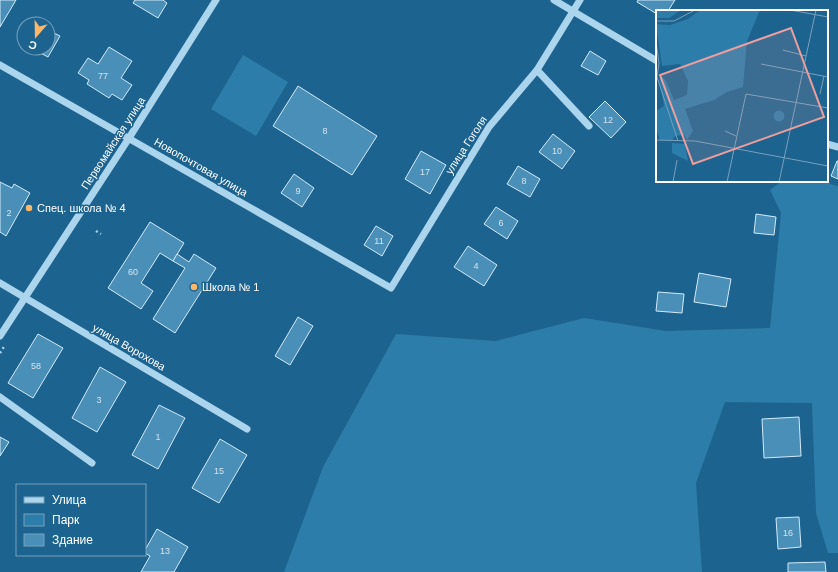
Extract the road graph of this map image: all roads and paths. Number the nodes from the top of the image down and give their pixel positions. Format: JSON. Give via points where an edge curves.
{"nodes":[{"id":1,"x":216,"y":0,"type":"edge"},
{"id":2,"x":554,"y":0,"type":"edge"},
{"id":3,"x":580,"y":0,"type":"edge"},
{"id":4,"x":573,"y":12,"type":"junction"},
{"id":5,"x":656,"y":60,"type":"edge"},
{"id":6,"x":0,"y":65,"type":"edge"},
{"id":7,"x":537,"y":70,"type":"junction"},
{"id":8,"x":588,"y":126,"type":"dead end"},
{"id":9,"x":129,"y":138,"type":"junction"},
{"id":10,"x":828,"y":144,"type":"edge"},
{"id":11,"x":838,"y":147,"type":"edge"},
{"id":12,"x":96,"y":232,"type":"dead end"},
{"id":13,"x":101,"y":234,"type":"dead end"},
{"id":14,"x":0,"y":283,"type":"edge"},
{"id":15,"x":391,"y":288,"type":"joint"},
{"id":16,"x":24,"y":298,"type":"junction"},
{"id":17,"x":0,"y":336,"type":"edge"},
{"id":18,"x":0,"y":397,"type":"edge"},
{"id":19,"x":247,"y":429,"type":"dead end"},
{"id":20,"x":92,"y":463,"type":"dead end"}],
"edges":[{"from":1,"to":9,"type":"street","name":"Первомайская улица"},
{"from":2,"to":4,"type":"street"},
{"from":3,"to":4,"type":"street","name":"улица Гоголя"},
{"from":4,"to":5,"type":"street"},
{"from":4,"to":7,"type":"street","name":"улица Гоголя"},
{"from":6,"to":9,"type":"street","name":"Новопочтовая улица"},
{"from":7,"to":8,"type":"street"},
{"from":7,"to":15,"type":"street","name":"улица Гоголя","via":[[489,127]]},
{"from":9,"to":15,"type":"street","name":"Новопочтовая улица"},
{"from":9,"to":16,"type":"street","name":"Первомайская улица"},
{"from":10,"to":11,"type":"street"},
{"from":12,"to":13,"type":"path"},
{"from":14,"to":16,"type":"street","name":"улица Ворохова"},
{"from":16,"to":17,"type":"street","name":"Первомайская улица"},
{"from":16,"to":19,"type":"street","name":"улица Ворохова"},
{"from":18,"to":20,"type":"street"}]}
